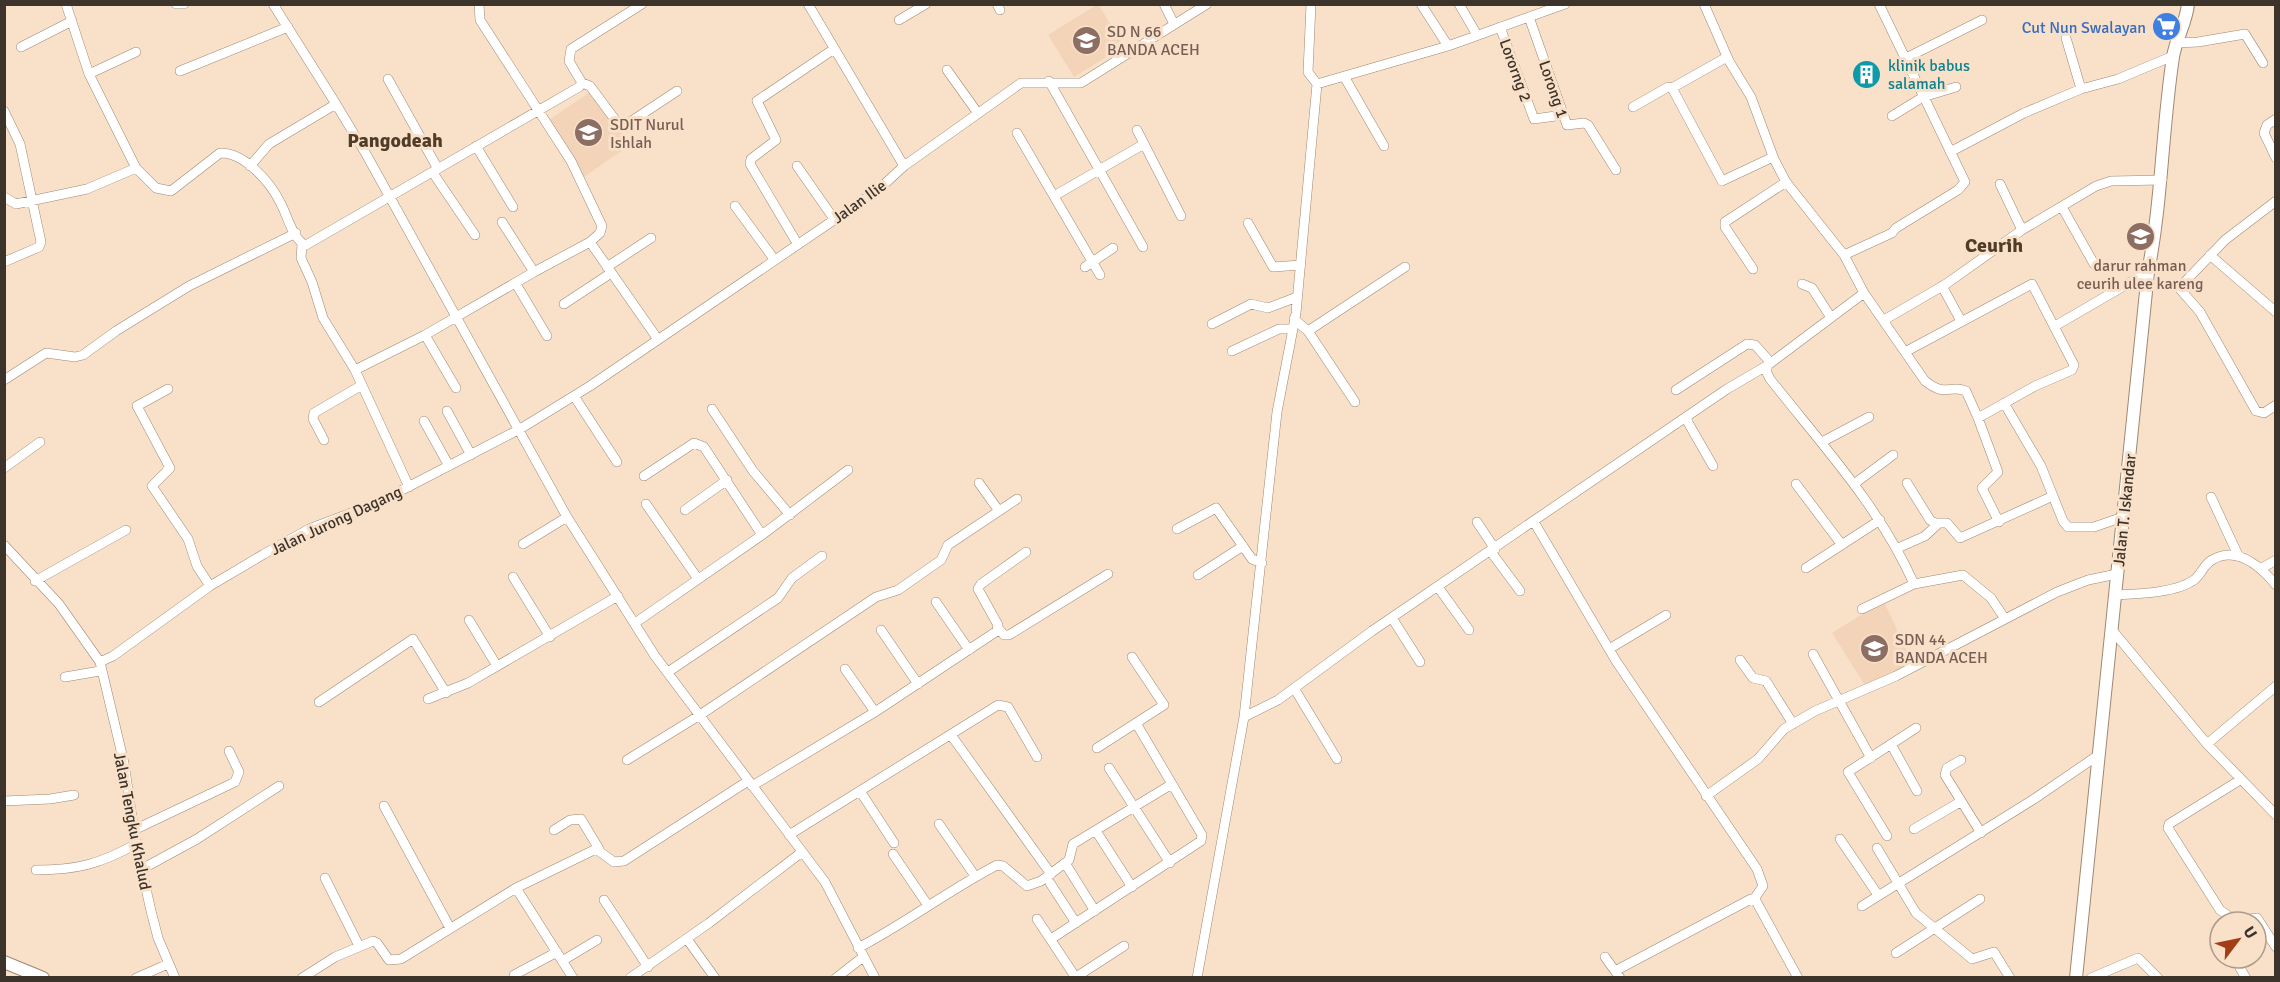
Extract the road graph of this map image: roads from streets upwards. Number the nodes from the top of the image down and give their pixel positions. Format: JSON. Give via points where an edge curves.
{"nodes":[{"id":1,"x":66,"y":4,"type":"edge"},
{"id":2,"x":176,"y":4,"type":"edge"},
{"id":3,"x":184,"y":4,"type":"edge"},
{"id":4,"x":273,"y":4,"type":"edge"},
{"id":5,"x":642,"y":4,"type":"edge"},
{"id":6,"x":808,"y":4,"type":"edge"},
{"id":7,"x":926,"y":4,"type":"edge"},
{"id":8,"x":1164,"y":4,"type":"edge"},
{"id":9,"x":1207,"y":4,"type":"edge"},
{"id":10,"x":1311,"y":4,"type":"edge"},
{"id":11,"x":1421,"y":4,"type":"edge"},
{"id":12,"x":1459,"y":4,"type":"edge"},
{"id":13,"x":1564,"y":4,"type":"edge"},
{"id":14,"x":1704,"y":4,"type":"edge"},
{"id":15,"x":1879,"y":4,"type":"edge"},
{"id":16,"x":2180,"y":4,"type":"edge"},
{"id":17,"x":2188,"y":4,"type":"edge"},
{"id":18,"x":482,"y":6,"type":"edge"},
{"id":19,"x":1529,"y":16,"type":"junction"},
{"id":20,"x":899,"y":20,"type":"dead end"},
{"id":21,"x":1982,"y":20,"type":"dead end"},
{"id":22,"x":72,"y":21,"type":"junction"},
{"id":23,"x":1174,"y":24,"type":"junction"},
{"id":24,"x":288,"y":27,"type":"junction"},
{"id":25,"x":1500,"y":27,"type":"junction"},
{"id":26,"x":1478,"y":35,"type":"junction"},
{"id":27,"x":2066,"y":38,"type":"dead end"},
{"id":28,"x":2177,"y":43,"type":"junction"},
{"id":29,"x":1448,"y":46,"type":"junction"},
{"id":30,"x":21,"y":47,"type":"dead end"},
{"id":31,"x":834,"y":49,"type":"junction"},
{"id":32,"x":136,"y":52,"type":"dead end"},
{"id":33,"x":2173,"y":56,"type":"junction"},
{"id":34,"x":1727,"y":57,"type":"junction"},
{"id":35,"x":1904,"y":59,"type":"junction"},
{"id":36,"x":2262,"y":63,"type":"dead end"},
{"id":37,"x":946,"y":70,"type":"dead end"},
{"id":38,"x":180,"y":71,"type":"dead end"},
{"id":39,"x":89,"y":74,"type":"junction"},
{"id":40,"x":1344,"y":78,"type":"junction"},
{"id":41,"x":388,"y":79,"type":"dead end"},
{"id":42,"x":1049,"y":81,"type":"junction"},
{"id":43,"x":582,"y":83,"type":"junction"},
{"id":44,"x":1317,"y":84,"type":"junction"},
{"id":45,"x":1956,"y":87,"type":"dead end"},
{"id":46,"x":1672,"y":88,"type":"junction"},
{"id":47,"x":2081,"y":89,"type":"junction"},
{"id":48,"x":677,"y":92,"type":"dead end"},
{"id":49,"x":1923,"y":97,"type":"junction"},
{"id":50,"x":336,"y":104,"type":"junction"},
{"id":51,"x":1633,"y":107,"type":"dead end"},
{"id":52,"x":4,"y":111,"type":"edge"},
{"id":53,"x":540,"y":112,"type":"junction"},
{"id":54,"x":977,"y":112,"type":"junction"},
{"id":55,"x":1563,"y":115,"type":"junction"},
{"id":56,"x":1892,"y":116,"type":"dead end"},
{"id":57,"x":2276,"y":119,"type":"edge"},
{"id":58,"x":1137,"y":130,"type":"dead end"},
{"id":59,"x":1017,"y":133,"type":"dead end"},
{"id":60,"x":1144,"y":144,"type":"junction"},
{"id":61,"x":476,"y":146,"type":"junction"},
{"id":62,"x":1384,"y":146,"type":"dead end"},
{"id":63,"x":1950,"y":152,"type":"junction"},
{"id":64,"x":1773,"y":157,"type":"junction"},
{"id":65,"x":2276,"y":158,"type":"edge"},
{"id":66,"x":250,"y":166,"type":"junction"},
{"id":67,"x":797,"y":166,"type":"dead end"},
{"id":68,"x":904,"y":166,"type":"junction"},
{"id":69,"x":136,"y":168,"type":"junction"},
{"id":70,"x":1100,"y":168,"type":"junction"},
{"id":71,"x":1616,"y":170,"type":"dead end"},
{"id":72,"x":436,"y":171,"type":"junction"},
{"id":73,"x":2162,"y":180,"type":"junction"},
{"id":74,"x":1786,"y":182,"type":"junction"},
{"id":75,"x":2000,"y":184,"type":"dead end"},
{"id":76,"x":1054,"y":196,"type":"junction"},
{"id":77,"x":4,"y":197,"type":"edge"},
{"id":78,"x":389,"y":198,"type":"junction"},
{"id":79,"x":34,"y":201,"type":"junction"},
{"id":80,"x":2276,"y":201,"type":"edge"},
{"id":81,"x":735,"y":206,"type":"dead end"},
{"id":82,"x":513,"y":207,"type":"dead end"},
{"id":83,"x":2062,"y":207,"type":"junction"},
{"id":84,"x":1181,"y":216,"type":"dead end"},
{"id":85,"x":834,"y":219,"type":"junction"},
{"id":86,"x":502,"y":222,"type":"dead end"},
{"id":87,"x":1248,"y":223,"type":"dead end"},
{"id":88,"x":2022,"y":230,"type":"junction"},
{"id":89,"x":296,"y":234,"type":"junction"},
{"id":90,"x":475,"y":235,"type":"dead end"},
{"id":91,"x":651,"y":238,"type":"dead end"},
{"id":92,"x":590,"y":242,"type":"junction"},
{"id":93,"x":797,"y":243,"type":"junction"},
{"id":94,"x":302,"y":244,"type":"junction"},
{"id":95,"x":1143,"y":247,"type":"dead end"},
{"id":96,"x":1113,"y":248,"type":"dead end"},
{"id":97,"x":1844,"y":255,"type":"junction"},
{"id":98,"x":2210,"y":255,"type":"junction"},
{"id":99,"x":774,"y":259,"type":"junction"},
{"id":100,"x":4,"y":262,"type":"edge"},
{"id":101,"x":1089,"y":264,"type":"junction"},
{"id":102,"x":2094,"y":264,"type":"dead end"},
{"id":103,"x":1301,"y":265,"type":"junction"},
{"id":104,"x":1405,"y":267,"type":"dead end"},
{"id":105,"x":1753,"y":269,"type":"dead end"},
{"id":106,"x":609,"y":270,"type":"junction"},
{"id":107,"x":534,"y":272,"type":"junction"},
{"id":108,"x":2148,"y":272,"type":"junction"},
{"id":109,"x":1100,"y":274,"type":"dead end"},
{"id":110,"x":516,"y":284,"type":"junction"},
{"id":111,"x":1802,"y":284,"type":"dead end"},
{"id":112,"x":1942,"y":286,"type":"junction"},
{"id":113,"x":1864,"y":293,"type":"junction"},
{"id":114,"x":1297,"y":297,"type":"junction"},
{"id":115,"x":564,"y":304,"type":"dead end"},
{"id":116,"x":2276,"y":312,"type":"edge"},
{"id":117,"x":1830,"y":316,"type":"junction"},
{"id":118,"x":457,"y":318,"type":"junction"},
{"id":119,"x":1884,"y":320,"type":"junction"},
{"id":120,"x":1961,"y":321,"type":"junction"},
{"id":121,"x":1212,"y":324,"type":"dead end"},
{"id":122,"x":1293,"y":324,"type":"junction"},
{"id":123,"x":2055,"y":326,"type":"junction"},
{"id":124,"x":1308,"y":331,"type":"junction"},
{"id":125,"x":425,"y":335,"type":"junction"},
{"id":126,"x":547,"y":336,"type":"dead end"},
{"id":127,"x":657,"y":338,"type":"junction"},
{"id":128,"x":1232,"y":351,"type":"dead end"},
{"id":129,"x":1905,"y":351,"type":"junction"},
{"id":130,"x":1770,"y":364,"type":"junction"},
{"id":131,"x":355,"y":370,"type":"junction"},
{"id":132,"x":4,"y":380,"type":"edge"},
{"id":133,"x":362,"y":385,"type":"junction"},
{"id":134,"x":456,"y":388,"type":"dead end"},
{"id":135,"x":168,"y":389,"type":"dead end"},
{"id":136,"x":1676,"y":390,"type":"dead end"},
{"id":137,"x":574,"y":396,"type":"junction"},
{"id":138,"x":1355,"y":402,"type":"dead end"},
{"id":139,"x":2004,"y":403,"type":"junction"},
{"id":140,"x":2276,"y":405,"type":"edge"},
{"id":141,"x":712,"y":409,"type":"dead end"},
{"id":142,"x":447,"y":411,"type":"dead end"},
{"id":143,"x":1869,"y":417,"type":"dead end"},
{"id":144,"x":1686,"y":418,"type":"junction"},
{"id":145,"x":1978,"y":418,"type":"junction"},
{"id":146,"x":424,"y":422,"type":"dead end"},
{"id":147,"x":520,"y":429,"type":"junction"},
{"id":148,"x":324,"y":440,"type":"dead end"},
{"id":149,"x":40,"y":442,"type":"dead end"},
{"id":150,"x":1822,"y":442,"type":"junction"},
{"id":151,"x":471,"y":455,"type":"junction"},
{"id":152,"x":1893,"y":455,"type":"dead end"},
{"id":153,"x":617,"y":462,"type":"dead end"},
{"id":154,"x":449,"y":466,"type":"junction"},
{"id":155,"x":1713,"y":466,"type":"dead end"},
{"id":156,"x":4,"y":468,"type":"edge"},
{"id":157,"x":848,"y":470,"type":"dead end"},
{"id":158,"x":645,"y":476,"type":"dead end"},
{"id":159,"x":727,"y":480,"type":"junction"},
{"id":160,"x":979,"y":483,"type":"dead end"},
{"id":161,"x":1907,"y":483,"type":"dead end"},
{"id":162,"x":1796,"y":484,"type":"dead end"},
{"id":163,"x":1854,"y":484,"type":"junction"},
{"id":164,"x":409,"y":487,"type":"junction"},
{"id":165,"x":2053,"y":496,"type":"junction"},
{"id":166,"x":2211,"y":497,"type":"dead end"},
{"id":167,"x":1017,"y":499,"type":"dead end"},
{"id":168,"x":645,"y":504,"type":"dead end"},
{"id":169,"x":685,"y":510,"type":"dead end"},
{"id":170,"x":999,"y":511,"type":"junction"},
{"id":171,"x":790,"y":515,"type":"junction"},
{"id":172,"x":567,"y":517,"type":"junction"},
{"id":173,"x":2123,"y":517,"type":"junction"},
{"id":174,"x":1880,"y":520,"type":"junction"},
{"id":175,"x":1477,"y":522,"type":"dead end"},
{"id":176,"x":1534,"y":522,"type":"junction"},
{"id":177,"x":1999,"y":522,"type":"junction"},
{"id":178,"x":1939,"y":524,"type":"junction"},
{"id":179,"x":1177,"y":529,"type":"dead end"},
{"id":180,"x":126,"y":530,"type":"dead end"},
{"id":181,"x":762,"y":535,"type":"junction"},
{"id":182,"x":523,"y":544,"type":"dead end"},
{"id":183,"x":4,"y":545,"type":"edge"},
{"id":184,"x":1842,"y":545,"type":"junction"},
{"id":185,"x":1243,"y":546,"type":"junction"},
{"id":186,"x":1898,"y":548,"type":"junction"},
{"id":187,"x":1493,"y":550,"type":"junction"},
{"id":188,"x":1026,"y":552,"type":"dead end"},
{"id":189,"x":2238,"y":555,"type":"junction"},
{"id":190,"x":822,"y":556,"type":"dead end"},
{"id":191,"x":2276,"y":560,"type":"edge"},
{"id":192,"x":1262,"y":563,"type":"junction"},
{"id":193,"x":1806,"y":568,"type":"dead end"},
{"id":194,"x":2262,"y":568,"type":"junction"},
{"id":195,"x":1108,"y":574,"type":"dead end"},
{"id":196,"x":2117,"y":574,"type":"junction"},
{"id":197,"x":1198,"y":575,"type":"dead end"},
{"id":198,"x":513,"y":577,"type":"dead end"},
{"id":199,"x":698,"y":579,"type":"junction"},
{"id":200,"x":35,"y":581,"type":"junction"},
{"id":201,"x":1914,"y":584,"type":"junction"},
{"id":202,"x":2276,"y":585,"type":"edge"},
{"id":203,"x":210,"y":586,"type":"junction"},
{"id":204,"x":1438,"y":588,"type":"junction"},
{"id":205,"x":1520,"y":591,"type":"dead end"},
{"id":206,"x":2116,"y":595,"type":"junction"},
{"id":207,"x":618,"y":596,"type":"junction"},
{"id":208,"x":936,"y":602,"type":"dead end"},
{"id":209,"x":1862,"y":609,"type":"dead end"},
{"id":210,"x":1666,"y":615,"type":"dead end"},
{"id":211,"x":1392,"y":618,"type":"junction"},
{"id":212,"x":2006,"y":619,"type":"junction"},
{"id":213,"x":468,"y":620,"type":"dead end"},
{"id":214,"x":635,"y":624,"type":"junction"},
{"id":215,"x":998,"y":628,"type":"junction"},
{"id":216,"x":881,"y":630,"type":"dead end"},
{"id":217,"x":1469,"y":630,"type":"dead end"},
{"id":218,"x":2112,"y":630,"type":"junction"},
{"id":219,"x":550,"y":637,"type":"junction"},
{"id":220,"x":1609,"y":649,"type":"junction"},
{"id":221,"x":969,"y":650,"type":"junction"},
{"id":222,"x":1813,"y":654,"type":"dead end"},
{"id":223,"x":1132,"y":657,"type":"dead end"},
{"id":224,"x":1740,"y":660,"type":"dead end"},
{"id":225,"x":1420,"y":662,"type":"dead end"},
{"id":226,"x":497,"y":666,"type":"junction"},
{"id":227,"x":100,"y":667,"type":"junction"},
{"id":228,"x":845,"y":669,"type":"dead end"},
{"id":229,"x":668,"y":672,"type":"junction"},
{"id":230,"x":65,"y":677,"type":"dead end"},
{"id":231,"x":918,"y":684,"type":"junction"},
{"id":232,"x":2276,"y":686,"type":"edge"},
{"id":233,"x":1294,"y":688,"type":"junction"},
{"id":234,"x":446,"y":693,"type":"junction"},
{"id":235,"x":428,"y":699,"type":"dead end"},
{"id":236,"x":1839,"y":700,"type":"junction"},
{"id":237,"x":319,"y":702,"type":"dead end"},
{"id":238,"x":875,"y":712,"type":"junction"},
{"id":239,"x":700,"y":715,"type":"junction"},
{"id":240,"x":1244,"y":717,"type":"junction"},
{"id":241,"x":1136,"y":723,"type":"junction"},
{"id":242,"x":1793,"y":724,"type":"junction"},
{"id":243,"x":1916,"y":728,"type":"dead end"},
{"id":244,"x":951,"y":735,"type":"junction"},
{"id":245,"x":2207,"y":744,"type":"junction"},
{"id":246,"x":1892,"y":746,"type":"junction"},
{"id":247,"x":1097,"y":748,"type":"dead end"},
{"id":248,"x":229,"y":751,"type":"dead end"},
{"id":249,"x":2097,"y":756,"type":"junction"},
{"id":250,"x":1037,"y":757,"type":"dead end"},
{"id":251,"x":1337,"y":759,"type":"dead end"},
{"id":252,"x":1870,"y":759,"type":"junction"},
{"id":253,"x":627,"y":760,"type":"dead end"},
{"id":254,"x":1961,"y":760,"type":"dead end"},
{"id":255,"x":1109,"y":768,"type":"dead end"},
{"id":256,"x":2240,"y":780,"type":"junction"},
{"id":257,"x":750,"y":784,"type":"junction"},
{"id":258,"x":1172,"y":784,"type":"junction"},
{"id":259,"x":279,"y":786,"type":"dead end"},
{"id":260,"x":860,"y":791,"type":"junction"},
{"id":261,"x":1917,"y":791,"type":"dead end"},
{"id":262,"x":74,"y":795,"type":"dead end"},
{"id":263,"x":1706,"y":796,"type":"junction"},
{"id":264,"x":4,"y":801,"type":"edge"},
{"id":265,"x":1960,"y":802,"type":"junction"},
{"id":266,"x":384,"y":806,"type":"dead end"},
{"id":267,"x":1135,"y":807,"type":"junction"},
{"id":268,"x":2276,"y":814,"type":"edge"},
{"id":269,"x":939,"y":824,"type":"dead end"},
{"id":270,"x":1914,"y":829,"type":"dead end"},
{"id":271,"x":134,"y":830,"type":"junction"},
{"id":272,"x":554,"y":830,"type":"dead end"},
{"id":273,"x":1096,"y":831,"type":"junction"},
{"id":274,"x":1981,"y":833,"type":"junction"},
{"id":275,"x":789,"y":835,"type":"junction"},
{"id":276,"x":1887,"y":836,"type":"dead end"},
{"id":277,"x":1840,"y":839,"type":"dead end"},
{"id":278,"x":894,"y":843,"type":"dead end"},
{"id":279,"x":136,"y":844,"type":"junction"},
{"id":280,"x":1877,"y":848,"type":"dead end"},
{"id":281,"x":599,"y":849,"type":"junction"},
{"id":282,"x":802,"y":852,"type":"junction"},
{"id":283,"x":893,"y":854,"type":"dead end"},
{"id":284,"x":1065,"y":863,"type":"junction"},
{"id":285,"x":1170,"y":863,"type":"junction"},
{"id":286,"x":142,"y":869,"type":"junction"},
{"id":287,"x":36,"y":870,"type":"dead end"},
{"id":288,"x":975,"y":876,"type":"junction"},
{"id":289,"x":326,"y":878,"type":"dead end"},
{"id":290,"x":1051,"y":878,"type":"junction"},
{"id":291,"x":1898,"y":884,"type":"junction"},
{"id":292,"x":1132,"y":887,"type":"junction"},
{"id":293,"x":516,"y":888,"type":"junction"},
{"id":294,"x":1878,"y":895,"type":"junction"},
{"id":295,"x":1754,"y":899,"type":"junction"},
{"id":296,"x":1980,"y":899,"type":"dead end"},
{"id":297,"x":604,"y":900,"type":"dead end"},
{"id":298,"x":927,"y":904,"type":"junction"},
{"id":299,"x":1862,"y":906,"type":"dead end"},
{"id":300,"x":1095,"y":911,"type":"junction"},
{"id":301,"x":1037,"y":919,"type":"dead end"},
{"id":302,"x":1076,"y":923,"type":"junction"},
{"id":303,"x":450,"y":928,"type":"junction"},
{"id":304,"x":1934,"y":929,"type":"junction"},
{"id":305,"x":687,"y":939,"type":"junction"},
{"id":306,"x":1051,"y":939,"type":"junction"},
{"id":307,"x":597,"y":940,"type":"dead end"},
{"id":308,"x":359,"y":946,"type":"junction"},
{"id":309,"x":1124,"y":946,"type":"dead end"},
{"id":310,"x":2276,"y":947,"type":"edge"},
{"id":311,"x":557,"y":952,"type":"junction"},
{"id":312,"x":861,"y":953,"type":"junction"},
{"id":313,"x":1896,"y":953,"type":"dead end"},
{"id":314,"x":1605,"y":957,"type":"dead end"},
{"id":315,"x":562,"y":961,"type":"junction"},
{"id":316,"x":4,"y":962,"type":"edge"},
{"id":317,"x":168,"y":964,"type":"junction"},
{"id":318,"x":648,"y":967,"type":"junction"},
{"id":319,"x":1618,"y":974,"type":"edge"},
{"id":320,"x":514,"y":975,"type":"dead end"},
{"id":321,"x":1076,"y":977,"type":"edge"},
{"id":322,"x":43,"y":978,"type":"edge"},
{"id":323,"x":136,"y":978,"type":"edge"},
{"id":324,"x":175,"y":978,"type":"edge"},
{"id":325,"x":302,"y":978,"type":"edge"},
{"id":326,"x":573,"y":978,"type":"edge"},
{"id":327,"x":630,"y":978,"type":"edge"},
{"id":328,"x":715,"y":978,"type":"edge"},
{"id":329,"x":836,"y":978,"type":"edge"},
{"id":330,"x":875,"y":978,"type":"edge"},
{"id":331,"x":1197,"y":978,"type":"edge"},
{"id":332,"x":1798,"y":978,"type":"edge"},
{"id":333,"x":2010,"y":978,"type":"edge"},
{"id":334,"x":2076,"y":978,"type":"edge"},
{"id":335,"x":2091,"y":978,"type":"edge"},
{"id":336,"x":2158,"y":978,"type":"edge"}],
"edges":[{"from":1,"to":22,"type":"street"},
{"from":2,"to":3,"type":"street"},
{"from":4,"to":24,"type":"street"},
{"from":5,"to":43,"type":"street","via":[[571,49],[570,62]]},
{"from":6,"to":31,"type":"street"},
{"from":7,"to":20,"type":"street"},
{"from":8,"to":23,"type":"street"},
{"from":9,"to":23,"type":"street","name":"Jalan Ilie"},
{"from":10,"to":44,"type":"street","via":[[1308,72]]},
{"from":11,"to":29,"type":"street"},
{"from":12,"to":26,"type":"street"},
{"from":13,"to":19,"type":"street"},
{"from":14,"to":34,"type":"street"},
{"from":15,"to":35,"type":"street"},
{"from":16,"to":28,"type":"street","name":"Jalan T. Iskandar"},
{"from":17,"to":28,"type":"street","name":"Jalan T. Iskandar","via":[[2186,23]]},
{"from":18,"to":53,"type":"street","via":[[480,20]]},
{"from":19,"to":25,"type":"street"},
{"from":19,"to":55,"type":"street","name":"Lorong 1"},
{"from":21,"to":35,"type":"street"},
{"from":22,"to":30,"type":"street"},
{"from":22,"to":39,"type":"street"},
{"from":23,"to":42,"type":"street","name":"Jalan Ilie","via":[[1082,83]]},
{"from":24,"to":38,"type":"street"},
{"from":24,"to":50,"type":"street"},
{"from":25,"to":26,"type":"street"},
{"from":25,"to":55,"type":"street","name":"Lororng 2","via":[[1534,119]]},
{"from":26,"to":29,"type":"street"},
{"from":27,"to":47,"type":"street"},
{"from":28,"to":33,"type":"street","name":"Jalan T. Iskandar"},
{"from":28,"to":36,"type":"street","via":[[2245,34]]},
{"from":29,"to":40,"type":"street"},
{"from":31,"to":68,"type":"street"},
{"from":31,"to":93,"type":"street","via":[[757,101],[777,140],[751,159],[750,164]]},
{"from":32,"to":39,"type":"street"},
{"from":33,"to":47,"type":"street","via":[[2118,79]]},
{"from":33,"to":73,"type":"street","name":"Jalan T. Iskandar"},
{"from":34,"to":46,"type":"street"},
{"from":34,"to":64,"type":"street","via":[[1751,97]]},
{"from":35,"to":49,"type":"street"},
{"from":37,"to":54,"type":"street"},
{"from":39,"to":69,"type":"street"},
{"from":40,"to":44,"type":"street"},
{"from":40,"to":62,"type":"street"},
{"from":41,"to":72,"type":"street"},
{"from":42,"to":54,"type":"street","name":"Jalan Ilie","via":[[1021,83]]},
{"from":42,"to":70,"type":"street"},
{"from":43,"to":48,"type":"street","via":[[590,86],[619,125],[624,126]]},
{"from":43,"to":53,"type":"street"},
{"from":44,"to":103,"type":"street"},
{"from":45,"to":49,"type":"street"},
{"from":46,"to":51,"type":"street"},
{"from":46,"to":64,"type":"street","via":[[1722,182]]},
{"from":47,"to":63,"type":"street","via":[[2024,113]]},
{"from":49,"to":56,"type":"street"},
{"from":49,"to":63,"type":"street"},
{"from":50,"to":66,"type":"street","via":[[269,144]]},
{"from":50,"to":78,"type":"street"},
{"from":52,"to":79,"type":"street","via":[[20,144]]},
{"from":53,"to":61,"type":"street"},
{"from":53,"to":92,"type":"street","via":[[602,226]]},
{"from":54,"to":68,"type":"street","name":"Jalan Ilie"},
{"from":55,"to":71,"type":"street","name":"Lorong 1","via":[[1567,125],[1588,125]]},
{"from":57,"to":65,"type":"street","via":[[2264,133]]},
{"from":58,"to":60,"type":"street"},
{"from":59,"to":76,"type":"street"},
{"from":60,"to":70,"type":"street"},
{"from":60,"to":84,"type":"street"},
{"from":61,"to":72,"type":"street"},
{"from":61,"to":82,"type":"street"},
{"from":63,"to":97,"type":"street","via":[[1964,177],[1964,186],[1892,233]]},
{"from":64,"to":74,"type":"street"},
{"from":66,"to":69,"type":"street","via":[[228,153],[220,153],[171,191],[156,188]]},
{"from":66,"to":89,"type":"street","via":[[279,199]]},
{"from":67,"to":85,"type":"street"},
{"from":68,"to":85,"type":"street","name":"Jalan Ilie","via":[[878,190]]},
{"from":69,"to":79,"type":"street","via":[[87,189]]},
{"from":70,"to":76,"type":"street"},
{"from":70,"to":95,"type":"street"},
{"from":72,"to":78,"type":"street"},
{"from":72,"to":90,"type":"street"},
{"from":73,"to":83,"type":"street","via":[[2103,183]]},
{"from":73,"to":108,"type":"street","name":"Jalan T. Iskandar"},
{"from":74,"to":97,"type":"street"},
{"from":74,"to":105,"type":"street","via":[[1725,222]]},
{"from":75,"to":88,"type":"street"},
{"from":76,"to":101,"type":"street"},
{"from":77,"to":79,"type":"street","via":[[16,204]]},
{"from":78,"to":94,"type":"street","via":[[306,246]]},
{"from":78,"to":118,"type":"street"},
{"from":79,"to":100,"type":"street","via":[[39,247]]},
{"from":80,"to":98,"type":"street"},
{"from":81,"to":99,"type":"street"},
{"from":83,"to":88,"type":"street"},
{"from":83,"to":102,"type":"street"},
{"from":85,"to":93,"type":"street","name":"Jalan Ilie"},
{"from":86,"to":107,"type":"street"},
{"from":87,"to":103,"type":"street","via":[[1273,267]]},
{"from":88,"to":112,"type":"street"},
{"from":89,"to":94,"type":"street"},
{"from":89,"to":132,"type":"street","via":[[189,286],[82,355],[46,353]]},
{"from":91,"to":106,"type":"street"},
{"from":92,"to":106,"type":"street"},
{"from":92,"to":107,"type":"street"},
{"from":93,"to":99,"type":"street","name":"Jalan Ilie"},
{"from":94,"to":131,"type":"street","via":[[301,258],[323,318]]},
{"from":96,"to":101,"type":"street"},
{"from":97,"to":113,"type":"street"},
{"from":98,"to":116,"type":"street"},
{"from":98,"to":140,"type":"street","via":[[2180,288],[2200,312],[2256,411],[2264,413]]},
{"from":99,"to":127,"type":"street","name":"Jalan Ilie"},
{"from":101,"to":109,"type":"street"},
{"from":103,"to":114,"type":"street"},
{"from":104,"to":124,"type":"street"},
{"from":106,"to":115,"type":"street"},
{"from":106,"to":127,"type":"street"},
{"from":107,"to":110,"type":"street"},
{"from":108,"to":123,"type":"street"},
{"from":108,"to":173,"type":"street","name":"Jalan T. Iskandar"},
{"from":110,"to":118,"type":"street"},
{"from":110,"to":126,"type":"street"},
{"from":111,"to":117,"type":"street","via":[[1812,288]]},
{"from":112,"to":119,"type":"street"},
{"from":112,"to":120,"type":"street"},
{"from":113,"to":117,"type":"street"},
{"from":113,"to":119,"type":"street"},
{"from":114,"to":121,"type":"street","via":[[1268,308],[1251,304]]},
{"from":114,"to":122,"type":"street"},
{"from":117,"to":130,"type":"street"},
{"from":118,"to":125,"type":"street"},
{"from":118,"to":147,"type":"street"},
{"from":119,"to":129,"type":"street"},
{"from":120,"to":123,"type":"street","via":[[2032,284]]},
{"from":120,"to":129,"type":"street"},
{"from":122,"to":124,"type":"street"},
{"from":122,"to":128,"type":"street"},
{"from":122,"to":192,"type":"street","via":[[1277,412]]},
{"from":123,"to":139,"type":"street","via":[[2073,363],[2072,370]]},
{"from":124,"to":138,"type":"street"},
{"from":125,"to":131,"type":"street"},
{"from":125,"to":134,"type":"street"},
{"from":127,"to":137,"type":"street","name":"Jalan Ilie"},
{"from":129,"to":145,"type":"street","via":[[1918,373],[1935,389],[1966,391]]},
{"from":130,"to":136,"type":"street","via":[[1755,345],[1747,344]]},
{"from":130,"to":144,"type":"street"},
{"from":130,"to":150,"type":"street","via":[[1766,371],[1770,380]]},
{"from":131,"to":133,"type":"street"},
{"from":133,"to":148,"type":"street","via":[[314,413],[313,419]]},
{"from":133,"to":164,"type":"street"},
{"from":135,"to":203,"type":"street","via":[[137,406],[170,468],[152,486],[188,539],[197,566]]},
{"from":137,"to":147,"type":"street","name":"Jalan Ilie"},
{"from":137,"to":153,"type":"street"},
{"from":139,"to":145,"type":"street"},
{"from":139,"to":165,"type":"street","via":[[2041,466]]},
{"from":141,"to":171,"type":"street","via":[[753,471]]},
{"from":142,"to":151,"type":"street"},
{"from":143,"to":150,"type":"street"},
{"from":144,"to":155,"type":"street"},
{"from":144,"to":176,"type":"street"},
{"from":145,"to":177,"type":"street","via":[[1998,472],[1982,488]]},
{"from":146,"to":154,"type":"street"},
{"from":147,"to":151,"type":"street","name":"Jalan Jurong Dagang"},
{"from":147,"to":172,"type":"street"},
{"from":149,"to":156,"type":"street"},
{"from":150,"to":163,"type":"street"},
{"from":151,"to":154,"type":"street","name":"Jalan Jurong Dagang"},
{"from":152,"to":163,"type":"street"},
{"from":154,"to":164,"type":"street","name":"Jalan Jurong Dagang"},
{"from":157,"to":171,"type":"street"},
{"from":158,"to":159,"type":"street","via":[[694,443],[704,447]]},
{"from":159,"to":169,"type":"street"},
{"from":159,"to":181,"type":"street"},
{"from":160,"to":170,"type":"street"},
{"from":161,"to":178,"type":"street","via":[[1930,520]]},
{"from":162,"to":184,"type":"street"},
{"from":163,"to":174,"type":"street"},
{"from":164,"to":203,"type":"street","name":"Jalan Jurong Dagang","via":[[309,529]]},
{"from":165,"to":173,"type":"street","via":[[2063,521],[2071,529],[2094,527]]},
{"from":165,"to":177,"type":"street"},
{"from":166,"to":189,"type":"street"},
{"from":167,"to":170,"type":"street"},
{"from":168,"to":199,"type":"street"},
{"from":170,"to":239,"type":"street","via":[[948,545],[941,560],[898,590],[876,597]]},
{"from":171,"to":181,"type":"street"},
{"from":172,"to":182,"type":"street"},
{"from":172,"to":207,"type":"street"},
{"from":173,"to":196,"type":"street","name":"Jalan T. Iskandar"},
{"from":174,"to":184,"type":"street"},
{"from":174,"to":186,"type":"street"},
{"from":175,"to":187,"type":"street"},
{"from":176,"to":187,"type":"street"},
{"from":176,"to":220,"type":"street"},
{"from":177,"to":178,"type":"street","via":[[1960,538],[1947,524]]},
{"from":178,"to":186,"type":"street"},
{"from":179,"to":185,"type":"street","via":[[1216,508]]},
{"from":180,"to":200,"type":"street"},
{"from":181,"to":199,"type":"street"},
{"from":183,"to":200,"type":"street"},
{"from":184,"to":193,"type":"street"},
{"from":185,"to":192,"type":"street","via":[[1252,559]]},
{"from":185,"to":197,"type":"street"},
{"from":186,"to":201,"type":"street"},
{"from":187,"to":204,"type":"street"},
{"from":187,"to":205,"type":"street"},
{"from":188,"to":215,"type":"street","via":[[978,589]]},
{"from":189,"to":194,"type":"street"},
{"from":189,"to":206,"type":"street","via":[[2212,559],[2192,582],[2153,593]]},
{"from":190,"to":229,"type":"street","via":[[792,578],[778,598]]},
{"from":191,"to":194,"type":"street"},
{"from":192,"to":240,"type":"street"},
{"from":194,"to":202,"type":"street"},
{"from":195,"to":215,"type":"street","via":[[1007,636]]},
{"from":196,"to":206,"type":"street","name":"Jalan T. Iskandar"},
{"from":196,"to":212,"type":"street","via":[[2057,592]]},
{"from":198,"to":219,"type":"street"},
{"from":199,"to":214,"type":"street"},
{"from":200,"to":227,"type":"street","via":[[59,604]]},
{"from":201,"to":209,"type":"street"},
{"from":201,"to":212,"type":"street","via":[[1963,575],[1991,598]]},
{"from":203,"to":227,"type":"street","name":"Jalan Jurong Dagang"},
{"from":204,"to":211,"type":"street"},
{"from":204,"to":217,"type":"street"},
{"from":206,"to":218,"type":"street","name":"Jalan T. Iskandar"},
{"from":207,"to":214,"type":"street"},
{"from":207,"to":219,"type":"street"},
{"from":208,"to":221,"type":"street"},
{"from":210,"to":220,"type":"street"},
{"from":211,"to":225,"type":"street"},
{"from":211,"to":233,"type":"street"},
{"from":212,"to":236,"type":"street"},
{"from":213,"to":226,"type":"street"},
{"from":214,"to":229,"type":"street"},
{"from":215,"to":221,"type":"street"},
{"from":216,"to":231,"type":"street"},
{"from":218,"to":245,"type":"street"},
{"from":218,"to":249,"type":"street","name":"Jalan T. Iskandar"},
{"from":219,"to":226,"type":"street"},
{"from":220,"to":263,"type":"street"},
{"from":221,"to":231,"type":"street"},
{"from":222,"to":236,"type":"street"},
{"from":223,"to":241,"type":"street","via":[[1164,705]]},
{"from":224,"to":242,"type":"street","via":[[1753,678],[1766,681]]},
{"from":226,"to":234,"type":"street"},
{"from":227,"to":230,"type":"street"},
{"from":227,"to":271,"type":"street","name":"Jalan Tengku Khalud","via":[[124,763]]},
{"from":228,"to":238,"type":"street"},
{"from":229,"to":239,"type":"street"},
{"from":231,"to":238,"type":"street"},
{"from":232,"to":245,"type":"street"},
{"from":233,"to":240,"type":"street"},
{"from":233,"to":251,"type":"street"},
{"from":234,"to":235,"type":"street"},
{"from":234,"to":237,"type":"street","via":[[413,639]]},
{"from":236,"to":242,"type":"street"},
{"from":236,"to":252,"type":"street"},
{"from":238,"to":257,"type":"street"},
{"from":239,"to":253,"type":"street"},
{"from":239,"to":257,"type":"street"},
{"from":240,"to":331,"type":"street"},
{"from":241,"to":247,"type":"street"},
{"from":241,"to":258,"type":"street"},
{"from":242,"to":263,"type":"street","via":[[1758,759]]},
{"from":243,"to":246,"type":"street"},
{"from":244,"to":250,"type":"street","via":[[998,705],[1005,705]]},
{"from":244,"to":260,"type":"street"},
{"from":244,"to":290,"type":"street"},
{"from":245,"to":256,"type":"street"},
{"from":246,"to":252,"type":"street"},
{"from":246,"to":261,"type":"street"},
{"from":248,"to":271,"type":"street","via":[[239,772],[235,782]]},
{"from":249,"to":274,"type":"street"},
{"from":249,"to":334,"type":"street","name":"Jalan T. Iskandar"},
{"from":252,"to":276,"type":"street","via":[[1848,772]]},
{"from":254,"to":265,"type":"street","via":[[1945,771]]},
{"from":255,"to":267,"type":"street"},
{"from":256,"to":268,"type":"street"},
{"from":256,"to":310,"type":"street","via":[[2168,828],[2220,910],[2236,921],[2257,918]]},
{"from":257,"to":275,"type":"street"},
{"from":257,"to":281,"type":"street","via":[[624,861],[612,861]]},
{"from":258,"to":267,"type":"street"},
{"from":258,"to":285,"type":"street","via":[[1202,835],[1197,846]]},
{"from":259,"to":286,"type":"street"},
{"from":260,"to":275,"type":"street"},
{"from":260,"to":278,"type":"street"},
{"from":262,"to":264,"type":"street"},
{"from":263,"to":295,"type":"street","via":[[1761,877],[1763,886]]},
{"from":265,"to":270,"type":"street"},
{"from":265,"to":274,"type":"street"},
{"from":266,"to":303,"type":"street"},
{"from":267,"to":273,"type":"street"},
{"from":267,"to":285,"type":"street"},
{"from":269,"to":288,"type":"street"},
{"from":271,"to":279,"type":"street","name":"Jalan Tengku Khalud"},
{"from":272,"to":281,"type":"street","via":[[570,820],[581,819]]},
{"from":273,"to":284,"type":"street","via":[[1073,844]]},
{"from":273,"to":292,"type":"street"},
{"from":274,"to":291,"type":"street"},
{"from":275,"to":282,"type":"street"},
{"from":277,"to":294,"type":"street"},
{"from":279,"to":286,"type":"street","name":"Jalan Tengku Khalud"},
{"from":279,"to":287,"type":"street","via":[[86,867]]},
{"from":280,"to":291,"type":"street"},
{"from":281,"to":293,"type":"street"},
{"from":282,"to":305,"type":"street"},
{"from":282,"to":312,"type":"street","via":[[825,882]]},
{"from":283,"to":298,"type":"street"},
{"from":284,"to":290,"type":"street"},
{"from":284,"to":300,"type":"street"},
{"from":285,"to":292,"type":"street"},
{"from":286,"to":317,"type":"street","name":"Jalan Tengku Khalud"},
{"from":288,"to":290,"type":"street","via":[[997,865],[1028,886]]},
{"from":288,"to":298,"type":"street"},
{"from":289,"to":308,"type":"street"},
{"from":290,"to":302,"type":"street"},
{"from":291,"to":294,"type":"street"},
{"from":291,"to":304,"type":"street","via":[[1916,913]]},
{"from":292,"to":300,"type":"street"},
{"from":293,"to":303,"type":"street"},
{"from":293,"to":311,"type":"street"},
{"from":294,"to":299,"type":"street"},
{"from":295,"to":319,"type":"street"},
{"from":295,"to":332,"type":"street"},
{"from":296,"to":304,"type":"street"},
{"from":297,"to":318,"type":"street"},
{"from":298,"to":312,"type":"street"},
{"from":300,"to":302,"type":"street"},
{"from":301,"to":306,"type":"street"},
{"from":302,"to":306,"type":"street"},
{"from":303,"to":308,"type":"street","via":[[396,961],[389,960],[377,942]]},
{"from":304,"to":313,"type":"street"},
{"from":304,"to":333,"type":"street","via":[[1972,959],[1994,951]]},
{"from":305,"to":318,"type":"street"},
{"from":305,"to":328,"type":"street"},
{"from":306,"to":321,"type":"street"},
{"from":307,"to":315,"type":"street"},
{"from":308,"to":325,"type":"street"},
{"from":309,"to":321,"type":"street"},
{"from":311,"to":315,"type":"street"},
{"from":311,"to":320,"type":"street"},
{"from":312,"to":329,"type":"street"},
{"from":312,"to":330,"type":"street"},
{"from":314,"to":319,"type":"street"},
{"from":315,"to":326,"type":"street"},
{"from":316,"to":322,"type":"street"},
{"from":317,"to":323,"type":"street"},
{"from":317,"to":324,"type":"street","name":"Jalan Tengku Khalud"},
{"from":318,"to":327,"type":"street"},
{"from":335,"to":336,"type":"street","via":[[2138,957]]}]}
